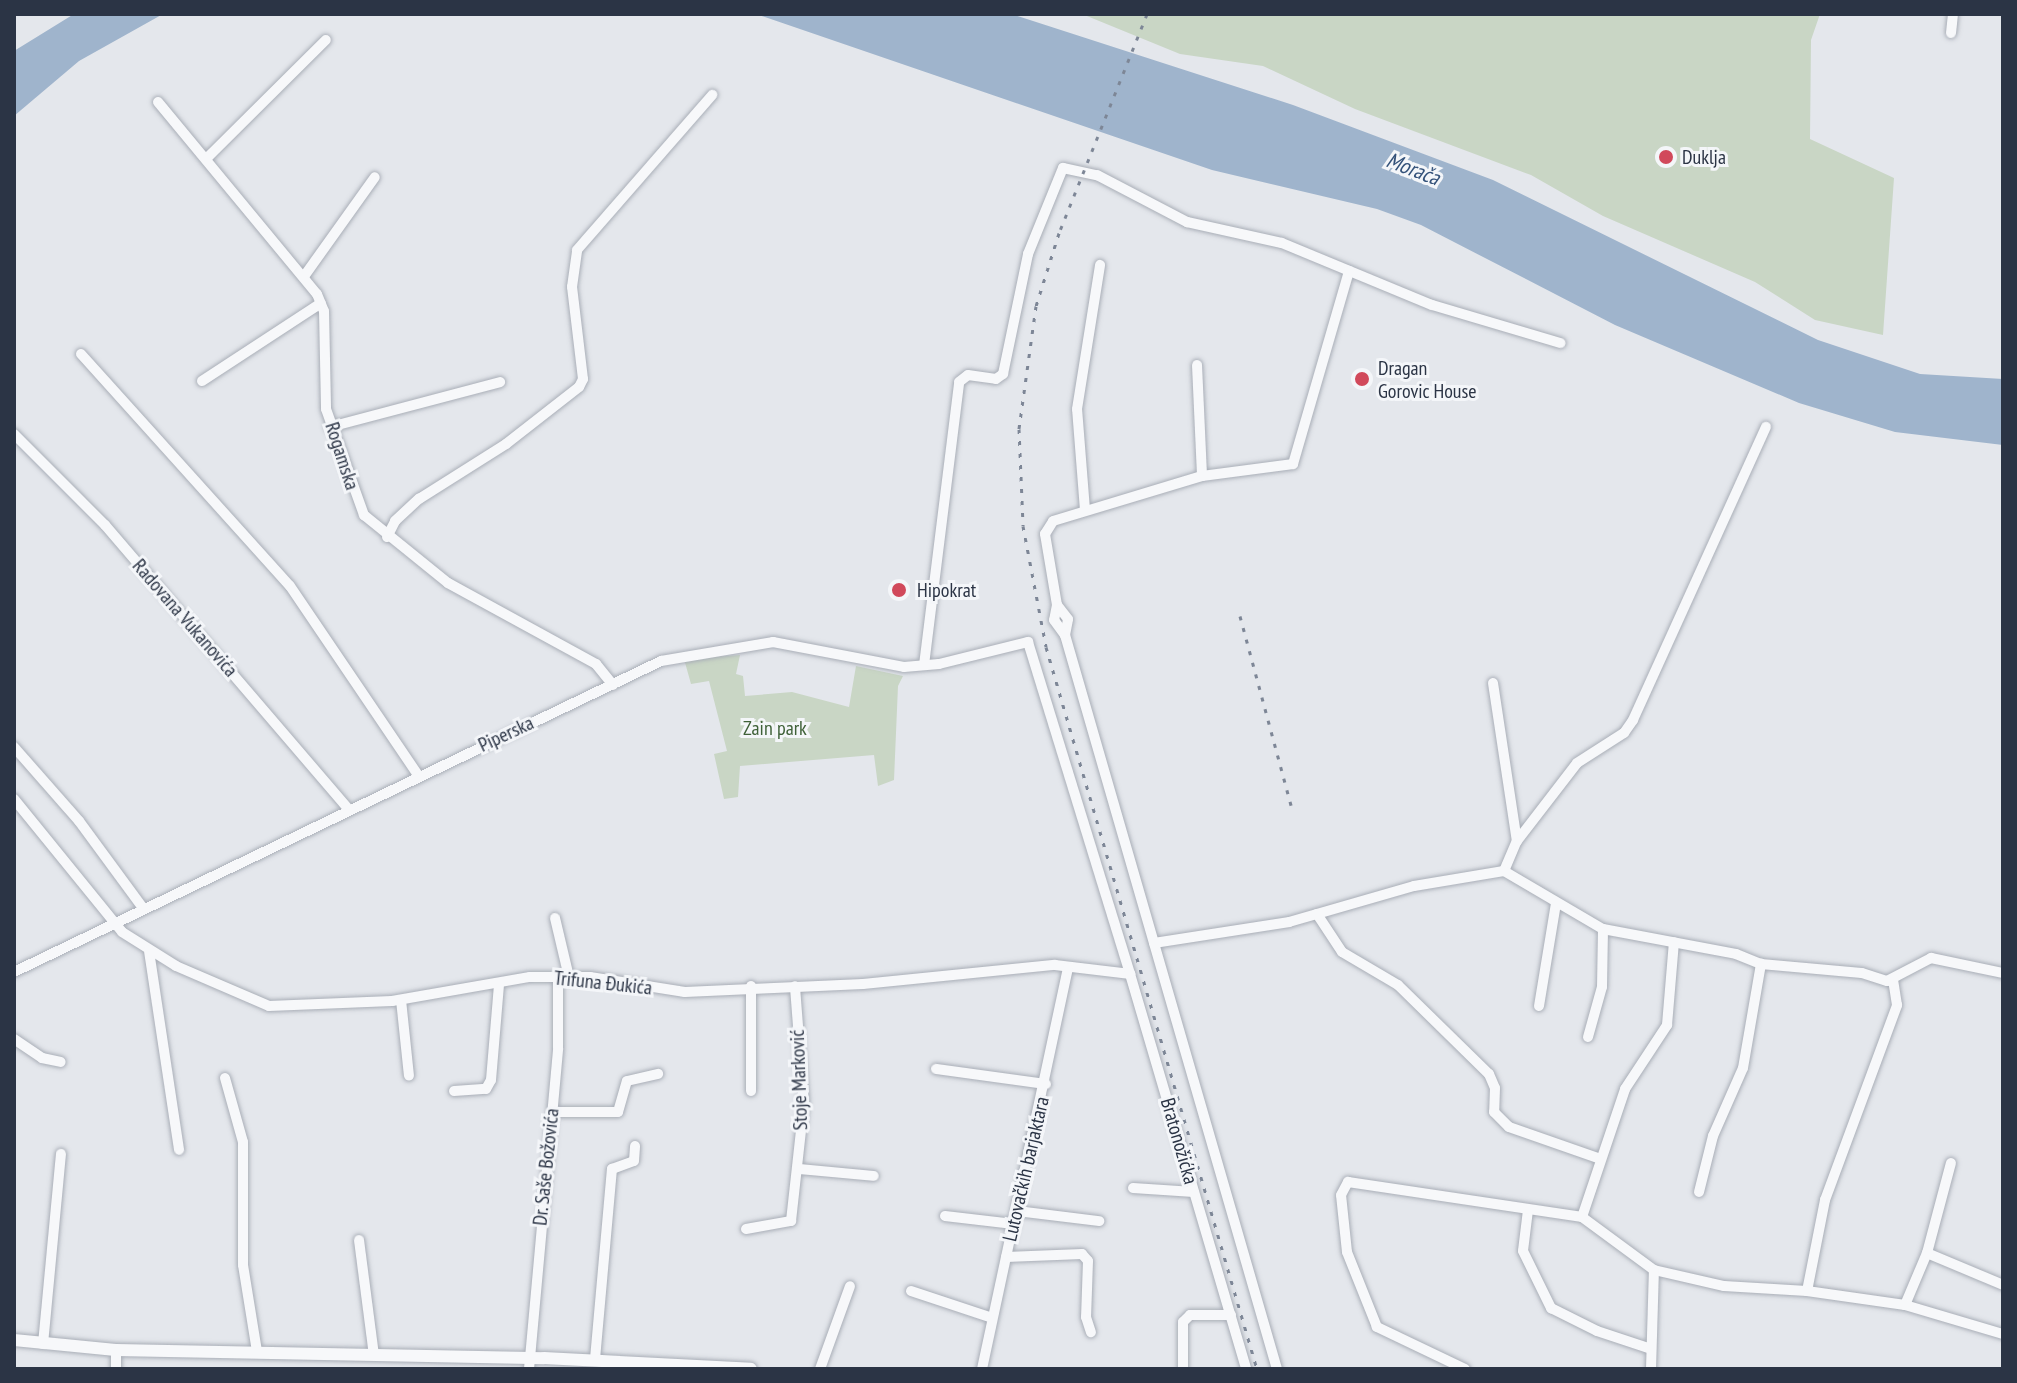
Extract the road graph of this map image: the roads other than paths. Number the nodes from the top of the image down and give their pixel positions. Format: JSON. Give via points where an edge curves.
{"nodes":[{"id":1,"x":1953,"y":14,"type":"edge"},
{"id":2,"x":1951,"y":33,"type":"dead end"},
{"id":3,"x":326,"y":40,"type":"dead end"},
{"id":4,"x":712,"y":95,"type":"dead end"},
{"id":5,"x":158,"y":102,"type":"dead end"},
{"id":6,"x":208,"y":157,"type":"junction"},
{"id":7,"x":375,"y":177,"type":"dead end"},
{"id":8,"x":1100,"y":265,"type":"dead end"},
{"id":9,"x":1349,"y":271,"type":"junction"},
{"id":10,"x":305,"y":275,"type":"junction"},
{"id":11,"x":321,"y":303,"type":"junction"},
{"id":12,"x":1560,"y":343,"type":"dead end"},
{"id":13,"x":81,"y":354,"type":"dead end"},
{"id":14,"x":1197,"y":365,"type":"dead end"},
{"id":15,"x":202,"y":381,"type":"dead end"},
{"id":16,"x":500,"y":382,"type":"dead end"},
{"id":17,"x":330,"y":427,"type":"junction"},
{"id":18,"x":1766,"y":427,"type":"dead end"},
{"id":19,"x":14,"y":434,"type":"edge"},
{"id":20,"x":1202,"y":476,"type":"junction"},
{"id":21,"x":1085,"y":510,"type":"junction"},
{"id":22,"x":387,"y":537,"type":"junction"},
{"id":23,"x":924,"y":665,"type":"junction"},
{"id":24,"x":1493,"y":683,"type":"dead end"},
{"id":25,"x":613,"y":685,"type":"junction"},
{"id":26,"x":14,"y":747,"type":"edge"},
{"id":27,"x":418,"y":775,"type":"junction"},
{"id":28,"x":14,"y":799,"type":"edge"},
{"id":29,"x":349,"y":810,"type":"junction"},
{"id":30,"x":1517,"y":841,"type":"junction"},
{"id":31,"x":1504,"y":871,"type":"junction"},
{"id":32,"x":1556,"y":903,"type":"junction"},
{"id":33,"x":143,"y":908,"type":"junction"},
{"id":34,"x":1317,"y":914,"type":"junction"},
{"id":35,"x":555,"y":918,"type":"dead end"},
{"id":36,"x":114,"y":923,"type":"junction"},
{"id":37,"x":1603,"y":929,"type":"junction"},
{"id":38,"x":1674,"y":942,"type":"junction"},
{"id":39,"x":1154,"y":943,"type":"junction"},
{"id":40,"x":149,"y":951,"type":"junction"},
{"id":41,"x":1761,"y":964,"type":"junction"},
{"id":42,"x":1068,"y":968,"type":"junction"},
{"id":43,"x":14,"y":972,"type":"edge"},
{"id":44,"x":2003,"y":973,"type":"edge"},
{"id":45,"x":1130,"y":974,"type":"junction"},
{"id":46,"x":564,"y":977,"type":"junction"},
{"id":47,"x":1893,"y":980,"type":"junction"},
{"id":48,"x":499,"y":985,"type":"junction"},
{"id":49,"x":751,"y":986,"type":"junction"},
{"id":50,"x":795,"y":986,"type":"junction"},
{"id":51,"x":401,"y":1000,"type":"junction"},
{"id":52,"x":1539,"y":1006,"type":"dead end"},
{"id":53,"x":1588,"y":1037,"type":"dead end"},
{"id":54,"x":14,"y":1039,"type":"edge"},
{"id":55,"x":61,"y":1062,"type":"dead end"},
{"id":56,"x":936,"y":1069,"type":"dead end"},
{"id":57,"x":658,"y":1074,"type":"dead end"},
{"id":58,"x":409,"y":1076,"type":"dead end"},
{"id":59,"x":225,"y":1078,"type":"dead end"},
{"id":60,"x":1046,"y":1084,"type":"junction"},
{"id":61,"x":454,"y":1091,"type":"dead end"},
{"id":62,"x":751,"y":1091,"type":"dead end"},
{"id":63,"x":553,"y":1112,"type":"junction"},
{"id":64,"x":635,"y":1146,"type":"dead end"},
{"id":65,"x":179,"y":1150,"type":"dead end"},
{"id":66,"x":61,"y":1154,"type":"dead end"},
{"id":67,"x":1598,"y":1158,"type":"junction"},
{"id":68,"x":1951,"y":1163,"type":"dead end"},
{"id":69,"x":799,"y":1169,"type":"junction"},
{"id":70,"x":874,"y":1176,"type":"dead end"},
{"id":71,"x":1133,"y":1188,"type":"dead end"},
{"id":72,"x":1194,"y":1192,"type":"junction"},
{"id":73,"x":1699,"y":1192,"type":"dead end"},
{"id":74,"x":1528,"y":1210,"type":"junction"},
{"id":75,"x":1017,"y":1211,"type":"junction"},
{"id":76,"x":945,"y":1216,"type":"dead end"},
{"id":77,"x":1582,"y":1217,"type":"junction"},
{"id":78,"x":1099,"y":1221,"type":"dead end"},
{"id":79,"x":1014,"y":1224,"type":"junction"},
{"id":80,"x":746,"y":1229,"type":"dead end"},
{"id":81,"x":359,"y":1240,"type":"dead end"},
{"id":82,"x":1927,"y":1253,"type":"junction"},
{"id":83,"x":1006,"y":1257,"type":"junction"},
{"id":84,"x":1654,"y":1270,"type":"junction"},
{"id":85,"x":2003,"y":1285,"type":"edge"},
{"id":86,"x":850,"y":1286,"type":"dead end"},
{"id":87,"x":911,"y":1291,"type":"dead end"},
{"id":88,"x":1807,"y":1291,"type":"junction"},
{"id":89,"x":1905,"y":1305,"type":"junction"},
{"id":90,"x":1231,"y":1315,"type":"junction"},
{"id":91,"x":992,"y":1318,"type":"junction"},
{"id":92,"x":1091,"y":1332,"type":"dead end"},
{"id":93,"x":2003,"y":1334,"type":"edge"},
{"id":94,"x":14,"y":1340,"type":"edge"},
{"id":95,"x":43,"y":1344,"type":"junction"},
{"id":96,"x":1648,"y":1348,"type":"junction"},
{"id":97,"x":116,"y":1350,"type":"junction"},
{"id":98,"x":257,"y":1351,"type":"junction"},
{"id":99,"x":374,"y":1355,"type":"junction"},
{"id":100,"x":595,"y":1359,"type":"junction"},
{"id":101,"x":528,"y":1363,"type":"edge"},
{"id":102,"x":638,"y":1365,"type":"edge"},
{"id":103,"x":116,"y":1369,"type":"edge"},
{"id":104,"x":751,"y":1369,"type":"edge"},
{"id":105,"x":820,"y":1369,"type":"edge"},
{"id":106,"x":982,"y":1369,"type":"edge"},
{"id":107,"x":1183,"y":1369,"type":"edge"},
{"id":108,"x":1246,"y":1369,"type":"edge"},
{"id":109,"x":1277,"y":1369,"type":"edge"},
{"id":110,"x":1465,"y":1369,"type":"edge"},
{"id":111,"x":1651,"y":1369,"type":"edge"}],
"edges":[{"from":1,"to":2,"type":"street"},
{"from":3,"to":6,"type":"street"},
{"from":4,"to":22,"type":"street","via":[[577,250],[572,287],[583,379],[579,387],[506,444],[402,512]]},
{"from":5,"to":6,"type":"street","name":"Rogamska"},
{"from":6,"to":10,"type":"street","name":"Rogamska"},
{"from":7,"to":10,"type":"street"},
{"from":8,"to":21,"type":"street","via":[[1077,409]]},
{"from":9,"to":12,"type":"street","via":[[1432,305]]},
{"from":9,"to":20,"type":"street","via":[[1293,464]]},
{"from":9,"to":23,"type":"street","via":[[1282,243],[1187,222],[1097,175],[1063,168],[1028,254],[1003,374],[996,379],[968,375],[959,382]]},
{"from":10,"to":11,"type":"street","name":"Rogamska"},
{"from":11,"to":15,"type":"street"},
{"from":11,"to":17,"type":"street","name":"Rogamska"},
{"from":13,"to":27,"type":"street","via":[[290,586]]},
{"from":14,"to":20,"type":"street"},
{"from":16,"to":17,"type":"street"},
{"from":17,"to":22,"type":"street","name":"Rogamska","via":[[360,509]]},
{"from":18,"to":30,"type":"street","via":[[1633,720],[1624,733],[1577,763]]},
{"from":19,"to":29,"type":"street","name":"Radovana Vukanovića","via":[[105,525]]},
{"from":20,"to":21,"type":"street"},
{"from":21,"to":39,"type":"street","via":[[1047,528],[1057,605],[1068,619],[1065,635]]},
{"from":22,"to":25,"type":"street","name":"Rogamska","via":[[448,583],[596,664]]},
{"from":23,"to":25,"type":"street","name":"Piperska","via":[[904,667],[796,644],[751,644],[661,661]]},
{"from":23,"to":45,"type":"street","name":"Piperska","via":[[1032,641]]},
{"from":24,"to":30,"type":"street"},
{"from":25,"to":27,"type":"street","name":"Piperska"},
{"from":26,"to":33,"type":"street","via":[[79,821]]},
{"from":27,"to":29,"type":"street","name":"Piperska"},
{"from":28,"to":36,"type":"street","name":"Trifuna Đukića"},
{"from":29,"to":33,"type":"street","name":"Piperska"},
{"from":30,"to":31,"type":"street"},
{"from":31,"to":32,"type":"street"},
{"from":31,"to":34,"type":"street","via":[[1414,886]]},
{"from":32,"to":37,"type":"street"},
{"from":32,"to":52,"type":"street"},
{"from":33,"to":36,"type":"street","name":"Piperska"},
{"from":34,"to":39,"type":"street"},
{"from":34,"to":67,"type":"street","via":[[1342,952],[1398,985],[1489,1074],[1495,1088],[1494,1112],[1509,1127]]},
{"from":35,"to":46,"type":"street","name":"Dr. Saše Božovića"},
{"from":36,"to":40,"type":"street","name":"Trifuna Đukića"},
{"from":36,"to":43,"type":"street","name":"Piperska"},
{"from":37,"to":38,"type":"street"},
{"from":37,"to":53,"type":"street","via":[[1602,987]]},
{"from":38,"to":41,"type":"street"},
{"from":38,"to":67,"type":"street","via":[[1667,1025],[1625,1089]]},
{"from":39,"to":109,"type":"street"},
{"from":40,"to":51,"type":"street","name":"Trifuna Đukića","via":[[269,1006]]},
{"from":40,"to":65,"type":"street"},
{"from":41,"to":47,"type":"street"},
{"from":41,"to":73,"type":"street","via":[[1743,1068],[1713,1136]]},
{"from":42,"to":45,"type":"street"},
{"from":42,"to":50,"type":"street","name":"Trifuna Đukića"},
{"from":42,"to":60,"type":"street","name":"Lutovačkih barjaktara"},
{"from":44,"to":47,"type":"street","via":[[1931,958]]},
{"from":45,"to":72,"type":"street","name":"Bratonožićka"},
{"from":46,"to":48,"type":"street","name":"Trifuna Đukića"},
{"from":46,"to":49,"type":"street","name":"Trifuna Đukića","via":[[685,992]]},
{"from":46,"to":63,"type":"street","name":"Dr. Saše Božovića"},
{"from":47,"to":88,"type":"street","via":[[1897,1005],[1825,1200]]},
{"from":48,"to":51,"type":"street","name":"Trifuna Đukića"},
{"from":48,"to":61,"type":"street","via":[[488,1086]]},
{"from":49,"to":50,"type":"street","name":"Trifuna Đukića"},
{"from":49,"to":62,"type":"street"},
{"from":50,"to":69,"type":"street","name":"Stoje Marković","via":[[804,1104]]},
{"from":51,"to":58,"type":"street"},
{"from":54,"to":55,"type":"street","via":[[42,1058]]},
{"from":56,"to":60,"type":"street"},
{"from":57,"to":63,"type":"street","via":[[627,1081],[618,1112]]},
{"from":59,"to":98,"type":"street","via":[[243,1142],[243,1265]]},
{"from":60,"to":75,"type":"street","name":"Lutovačkih barjaktara"},
{"from":63,"to":101,"type":"street","name":"Dr. Saše Božovića"},
{"from":64,"to":100,"type":"street","via":[[634,1161],[612,1169]]},
{"from":66,"to":95,"type":"street"},
{"from":67,"to":77,"type":"street"},
{"from":68,"to":82,"type":"street"},
{"from":69,"to":70,"type":"street"},
{"from":69,"to":80,"type":"street","name":"Stoje Marković","via":[[791,1221]]},
{"from":71,"to":72,"type":"street"},
{"from":72,"to":90,"type":"street","name":"Bratonožićka"},
{"from":74,"to":77,"type":"street"},
{"from":74,"to":96,"type":"street","via":[[1523,1251],[1547,1304],[1597,1331]]},
{"from":74,"to":110,"type":"street","via":[[1368,1182],[1348,1182],[1342,1191],[1347,1252],[1369,1294],[1377,1327]]},
{"from":75,"to":78,"type":"street"},
{"from":75,"to":79,"type":"street","name":"Lutovačkih barjaktara"},
{"from":76,"to":79,"type":"street"},
{"from":77,"to":84,"type":"street"},
{"from":79,"to":83,"type":"street","name":"Lutovačkih barjaktara"},
{"from":81,"to":99,"type":"street"},
{"from":82,"to":85,"type":"street"},
{"from":82,"to":89,"type":"street"},
{"from":83,"to":91,"type":"street","name":"Lutovačkih barjaktara"},
{"from":83,"to":92,"type":"street","via":[[1082,1254],[1088,1261],[1086,1317]]},
{"from":84,"to":88,"type":"street","via":[[1724,1286]]},
{"from":84,"to":96,"type":"street"},
{"from":86,"to":105,"type":"street"},
{"from":87,"to":91,"type":"street"},
{"from":88,"to":89,"type":"street"},
{"from":89,"to":93,"type":"street"},
{"from":90,"to":107,"type":"street","via":[[1190,1315],[1183,1322]]},
{"from":90,"to":108,"type":"street","name":"Bratonožićka"},
{"from":91,"to":106,"type":"street","name":"Lutovačkih barjaktara"},
{"from":94,"to":95,"type":"street"},
{"from":95,"to":97,"type":"street"},
{"from":96,"to":111,"type":"street"},
{"from":97,"to":98,"type":"street"},
{"from":97,"to":103,"type":"street"},
{"from":98,"to":99,"type":"street"},
{"from":99,"to":101,"type":"street"},
{"from":100,"to":101,"type":"street"},
{"from":100,"to":102,"type":"street"},
{"from":102,"to":104,"type":"street"}]}
